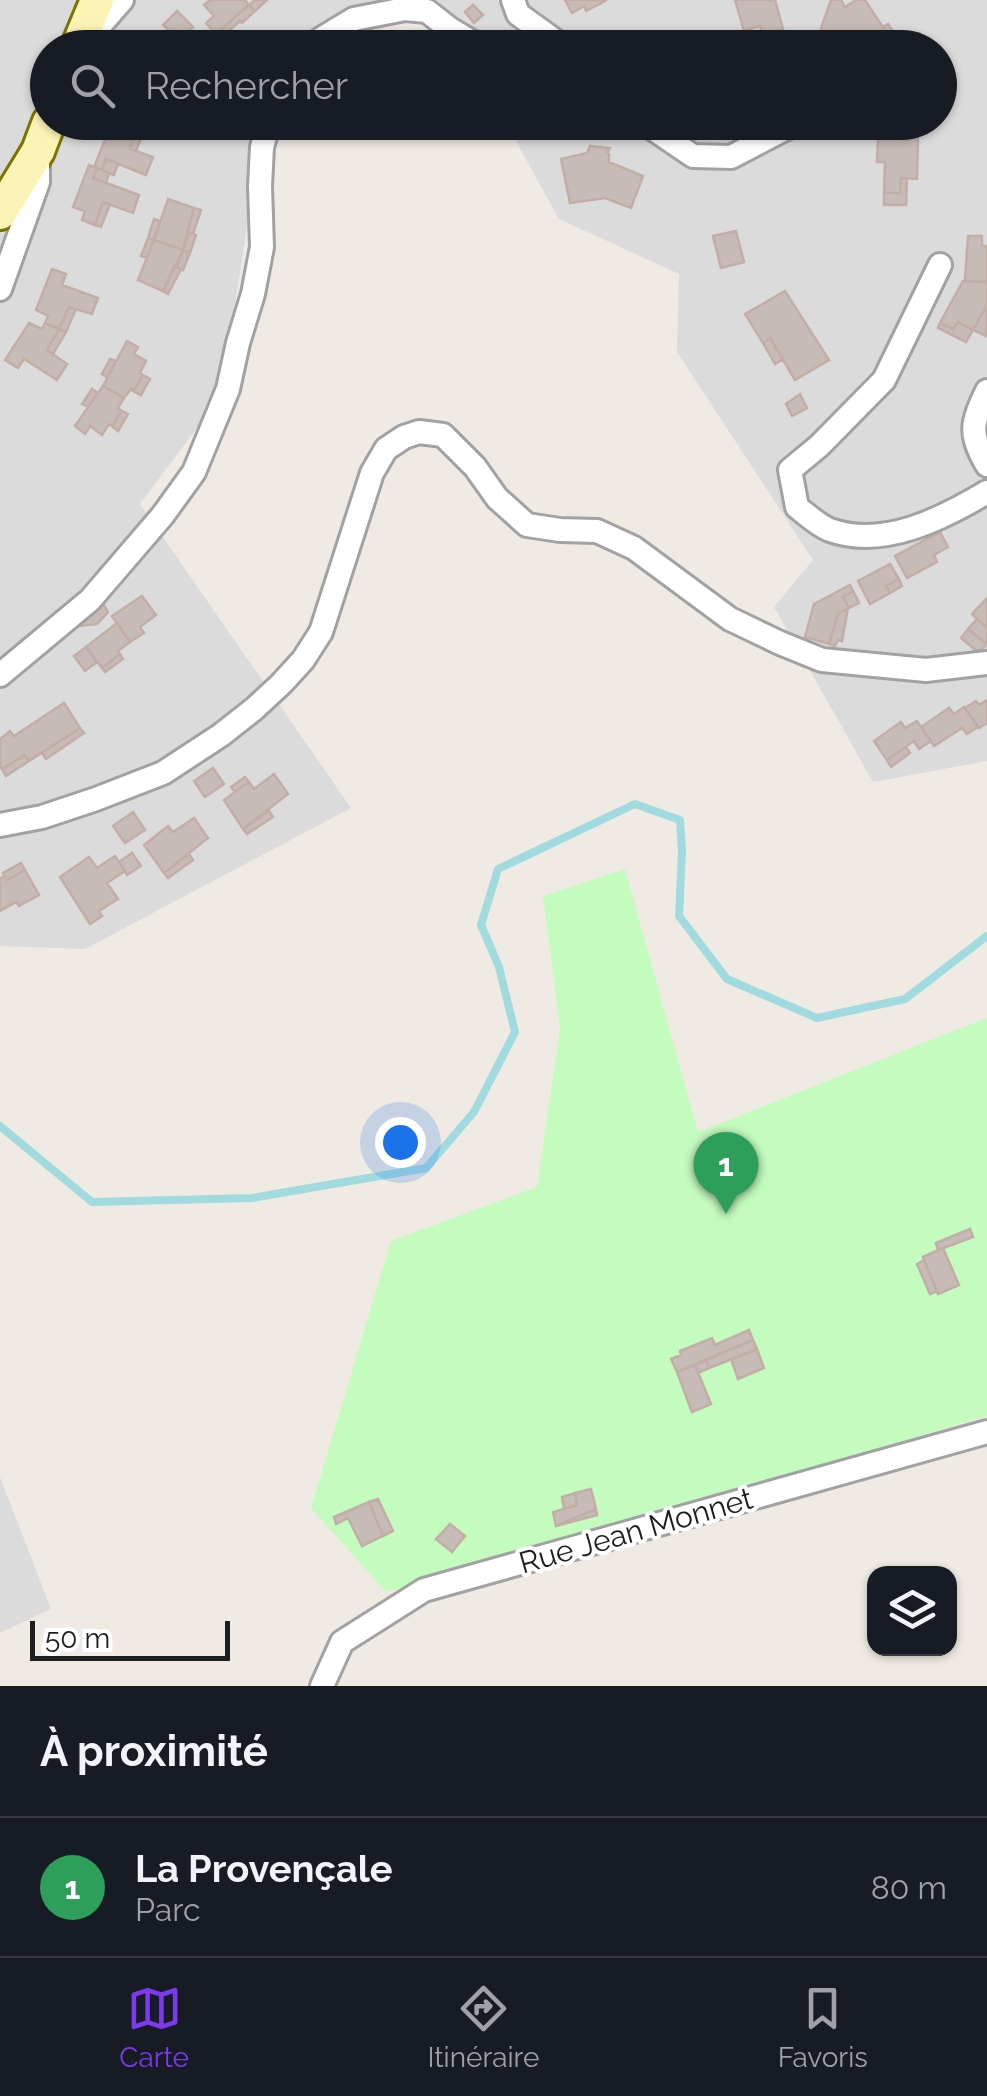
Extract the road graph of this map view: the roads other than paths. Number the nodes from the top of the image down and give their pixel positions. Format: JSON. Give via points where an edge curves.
{"nodes":[{"id":1,"x":97,"y":0,"type":"edge"},
{"id":2,"x":122,"y":0,"type":"edge"},
{"id":3,"x":513,"y":0,"type":"edge"},
{"id":4,"x":84,"y":30,"type":"edge"},
{"id":5,"x":93,"y":30,"type":"edge"},
{"id":6,"x":335,"y":30,"type":"edge"},
{"id":7,"x":452,"y":30,"type":"edge"},
{"id":8,"x":541,"y":30,"type":"edge"},
{"id":9,"x":42,"y":140,"type":"edge"},
{"id":10,"x":43,"y":140,"type":"edge"},
{"id":11,"x":264,"y":140,"type":"edge"},
{"id":12,"x":669,"y":140,"type":"edge"},
{"id":13,"x":764,"y":140,"type":"edge"},
{"id":14,"x":0,"y":212,"type":"edge"},
{"id":15,"x":940,"y":265,"type":"dead end"},
{"id":16,"x":0,"y":289,"type":"edge"},
{"id":17,"x":987,"y":391,"type":"edge"},
{"id":18,"x":987,"y":465,"type":"edge"},
{"id":19,"x":987,"y":492,"type":"edge"},
{"id":20,"x":987,"y":663,"type":"edge"},
{"id":21,"x":0,"y":675,"type":"edge"},
{"id":22,"x":0,"y":825,"type":"edge"},
{"id":23,"x":987,"y":1432,"type":"edge"},
{"id":24,"x":322,"y":1686,"type":"edge"}],
"edges":[{"from":1,"to":4,"type":"street"},
{"from":2,"to":5,"type":"street"},
{"from":3,"to":8,"type":"street","via":[[518,14]]},
{"from":6,"to":7,"type":"street","via":[[354,18],[405,9],[427,10]]},
{"from":9,"to":14,"type":"street"},
{"from":10,"to":16,"type":"street","via":[[38,182]]},
{"from":11,"to":21,"type":"street","via":[[262,248],[253,294],[228,389],[194,472],[90,600]]},
{"from":12,"to":13,"type":"street","via":[[693,156],[731,157]]},
{"from":15,"to":19,"type":"street","via":[[884,380],[790,470],[797,508],[828,530],[873,538],[922,524]]},
{"from":17,"to":18,"type":"street","via":[[973,422]]},
{"from":20,"to":22,"type":"street","via":[[926,670],[822,660],[794,649],[730,619],[634,548],[598,531],[527,524],[443,435],[419,432],[386,449],[372,473],[321,632],[304,660],[254,708],[163,773]]},
{"from":23,"to":24,"type":"street","name":"Rue Jean Monnet","via":[[424,1590],[342,1642]]}]}
